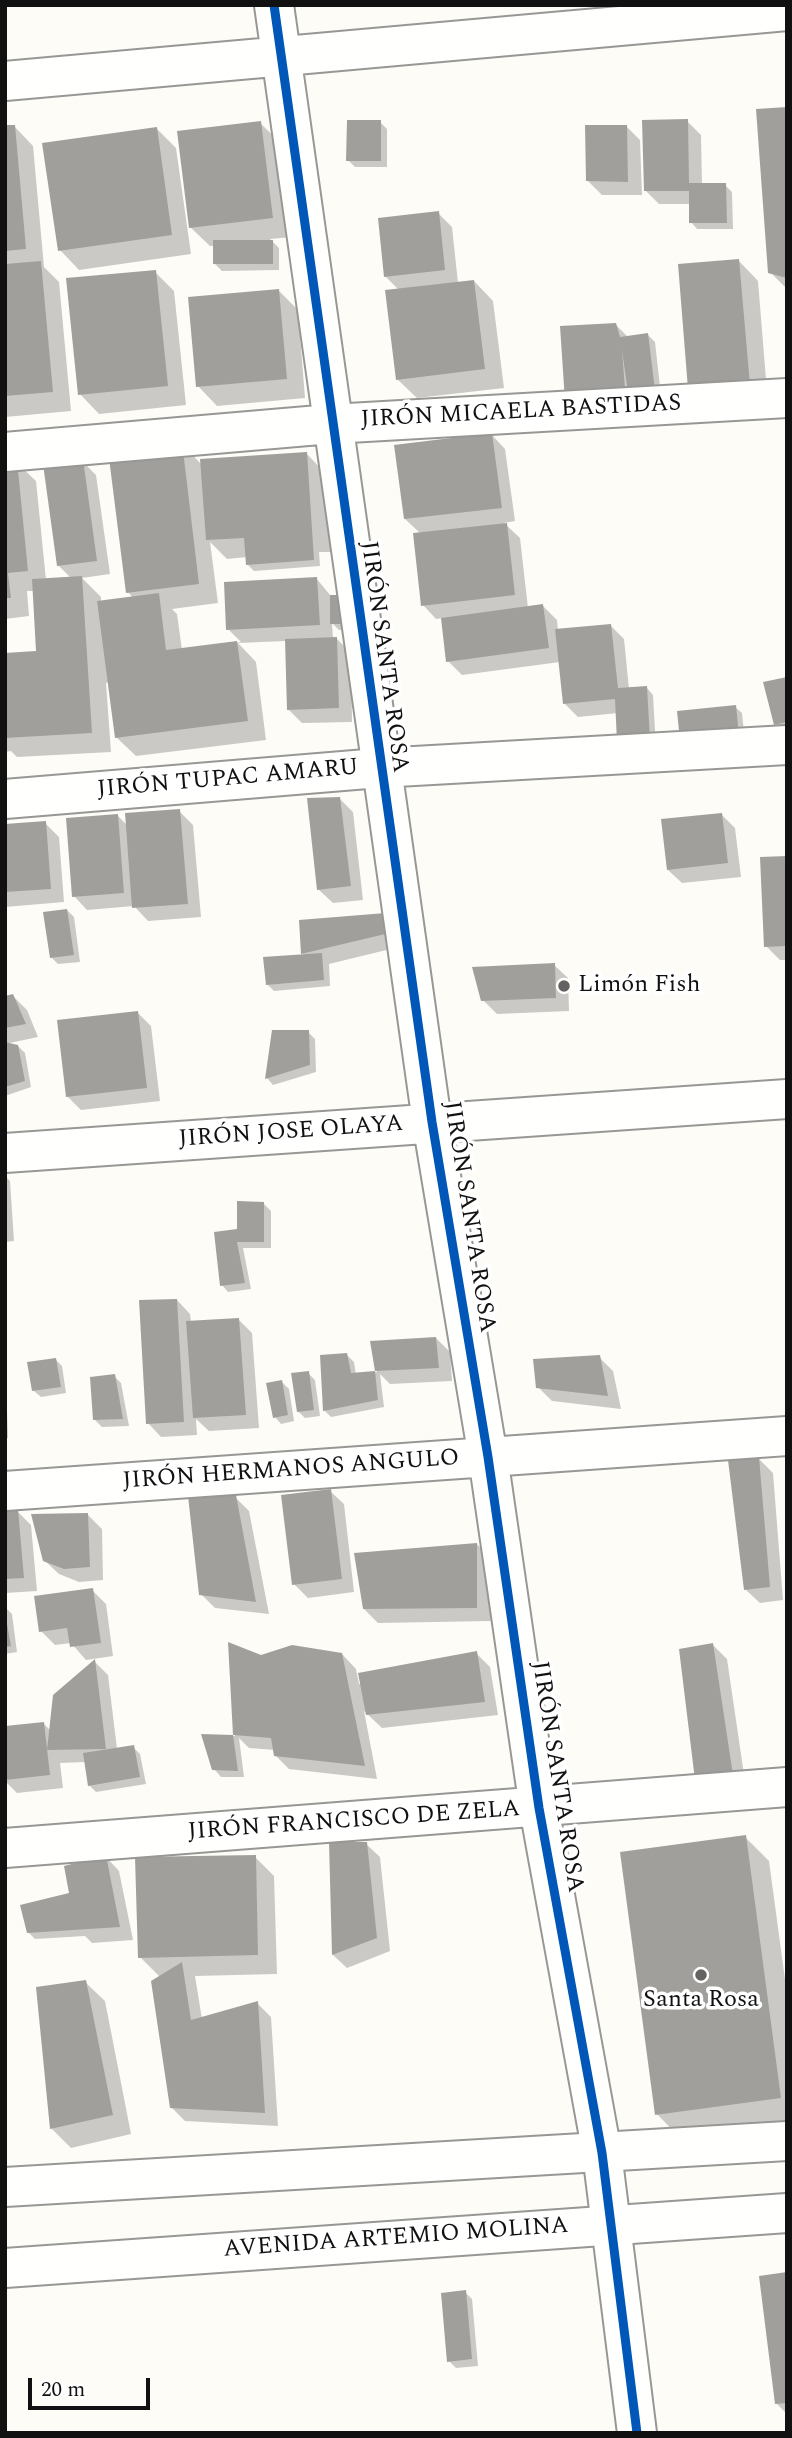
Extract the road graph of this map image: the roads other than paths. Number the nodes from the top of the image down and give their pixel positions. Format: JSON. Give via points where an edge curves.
{"nodes":[{"id":1,"x":274,"y":5,"type":"edge"},
{"id":2,"x":787,"y":10,"type":"edge"},
{"id":3,"x":280,"y":58,"type":"junction"},
{"id":4,"x":5,"y":81,"type":"edge"},
{"id":5,"x":787,"y":398,"type":"edge"},
{"id":6,"x":331,"y":424,"type":"junction"},
{"id":7,"x":5,"y":452,"type":"edge"},
{"id":8,"x":787,"y":745,"type":"edge"},
{"id":9,"x":379,"y":768,"type":"junction"},
{"id":10,"x":5,"y":799,"type":"edge"},
{"id":11,"x":787,"y":1099,"type":"edge"},
{"id":12,"x":432,"y":1122,"type":"junction"},
{"id":13,"x":5,"y":1153,"type":"edge"},
{"id":14,"x":787,"y":1436,"type":"edge"},
{"id":15,"x":488,"y":1457,"type":"junction"},
{"id":16,"x":5,"y":1491,"type":"edge"},
{"id":17,"x":787,"y":1787,"type":"edge"},
{"id":18,"x":539,"y":1808,"type":"junction"},
{"id":19,"x":5,"y":1848,"type":"edge"},
{"id":20,"x":787,"y":2141,"type":"edge"},
{"id":21,"x":602,"y":2152,"type":"junction"},
{"id":22,"x":5,"y":2187,"type":"edge"},
{"id":23,"x":787,"y":2213,"type":"edge"},
{"id":24,"x":609,"y":2224,"type":"junction"},
{"id":25,"x":5,"y":2268,"type":"edge"},
{"id":26,"x":637,"y":2433,"type":"edge"}],
"edges":[{"from":1,"to":3,"type":"street","name":"JIRÓN SANTA ROSA"},
{"from":2,"to":3,"type":"street"},
{"from":3,"to":4,"type":"street"},
{"from":3,"to":6,"type":"street","name":"JIRÓN SANTA ROSA"},
{"from":5,"to":6,"type":"street","name":"JIRÓN MICAELA BASTIDAS"},
{"from":6,"to":7,"type":"street","name":"JIRÓN MICAELA BASTIDAS"},
{"from":6,"to":9,"type":"street","name":"JIRÓN SANTA ROSA"},
{"from":8,"to":9,"type":"street","name":"JIRÓN TUPAC AMARU"},
{"from":9,"to":10,"type":"street","name":"JIRÓN TUPAC AMARU"},
{"from":9,"to":12,"type":"street","name":"JIRÓN SANTA ROSA"},
{"from":11,"to":12,"type":"street","name":"JIRÓN JOSE OLAYA"},
{"from":12,"to":13,"type":"street","name":"JIRÓN JOSE OLAYA"},
{"from":12,"to":15,"type":"street","name":"JIRÓN SANTA ROSA"},
{"from":14,"to":15,"type":"street","name":"JIRÓN HERMANOS ANGULO"},
{"from":15,"to":16,"type":"street","name":"JIRÓN HERMANOS ANGULO"},
{"from":15,"to":18,"type":"street","name":"JIRÓN SANTA ROSA"},
{"from":17,"to":18,"type":"street","name":"JIRÓN FRANCISCO DE ZELA"},
{"from":18,"to":19,"type":"street","name":"JIRÓN FRANCISCO DE ZELA"},
{"from":18,"to":21,"type":"street","name":"JIRÓN SANTA ROSA"},
{"from":20,"to":21,"type":"street"},
{"from":21,"to":22,"type":"street"},
{"from":21,"to":24,"type":"street","name":"JIRÓN SANTA ROSA"},
{"from":23,"to":24,"type":"street","name":"AVENIDA ARTEMIO MOLINA"},
{"from":24,"to":25,"type":"street","name":"AVENIDA ARTEMIO MOLINA"},
{"from":24,"to":26,"type":"street","name":"JIRÓN SANTA ROSA"}]}
